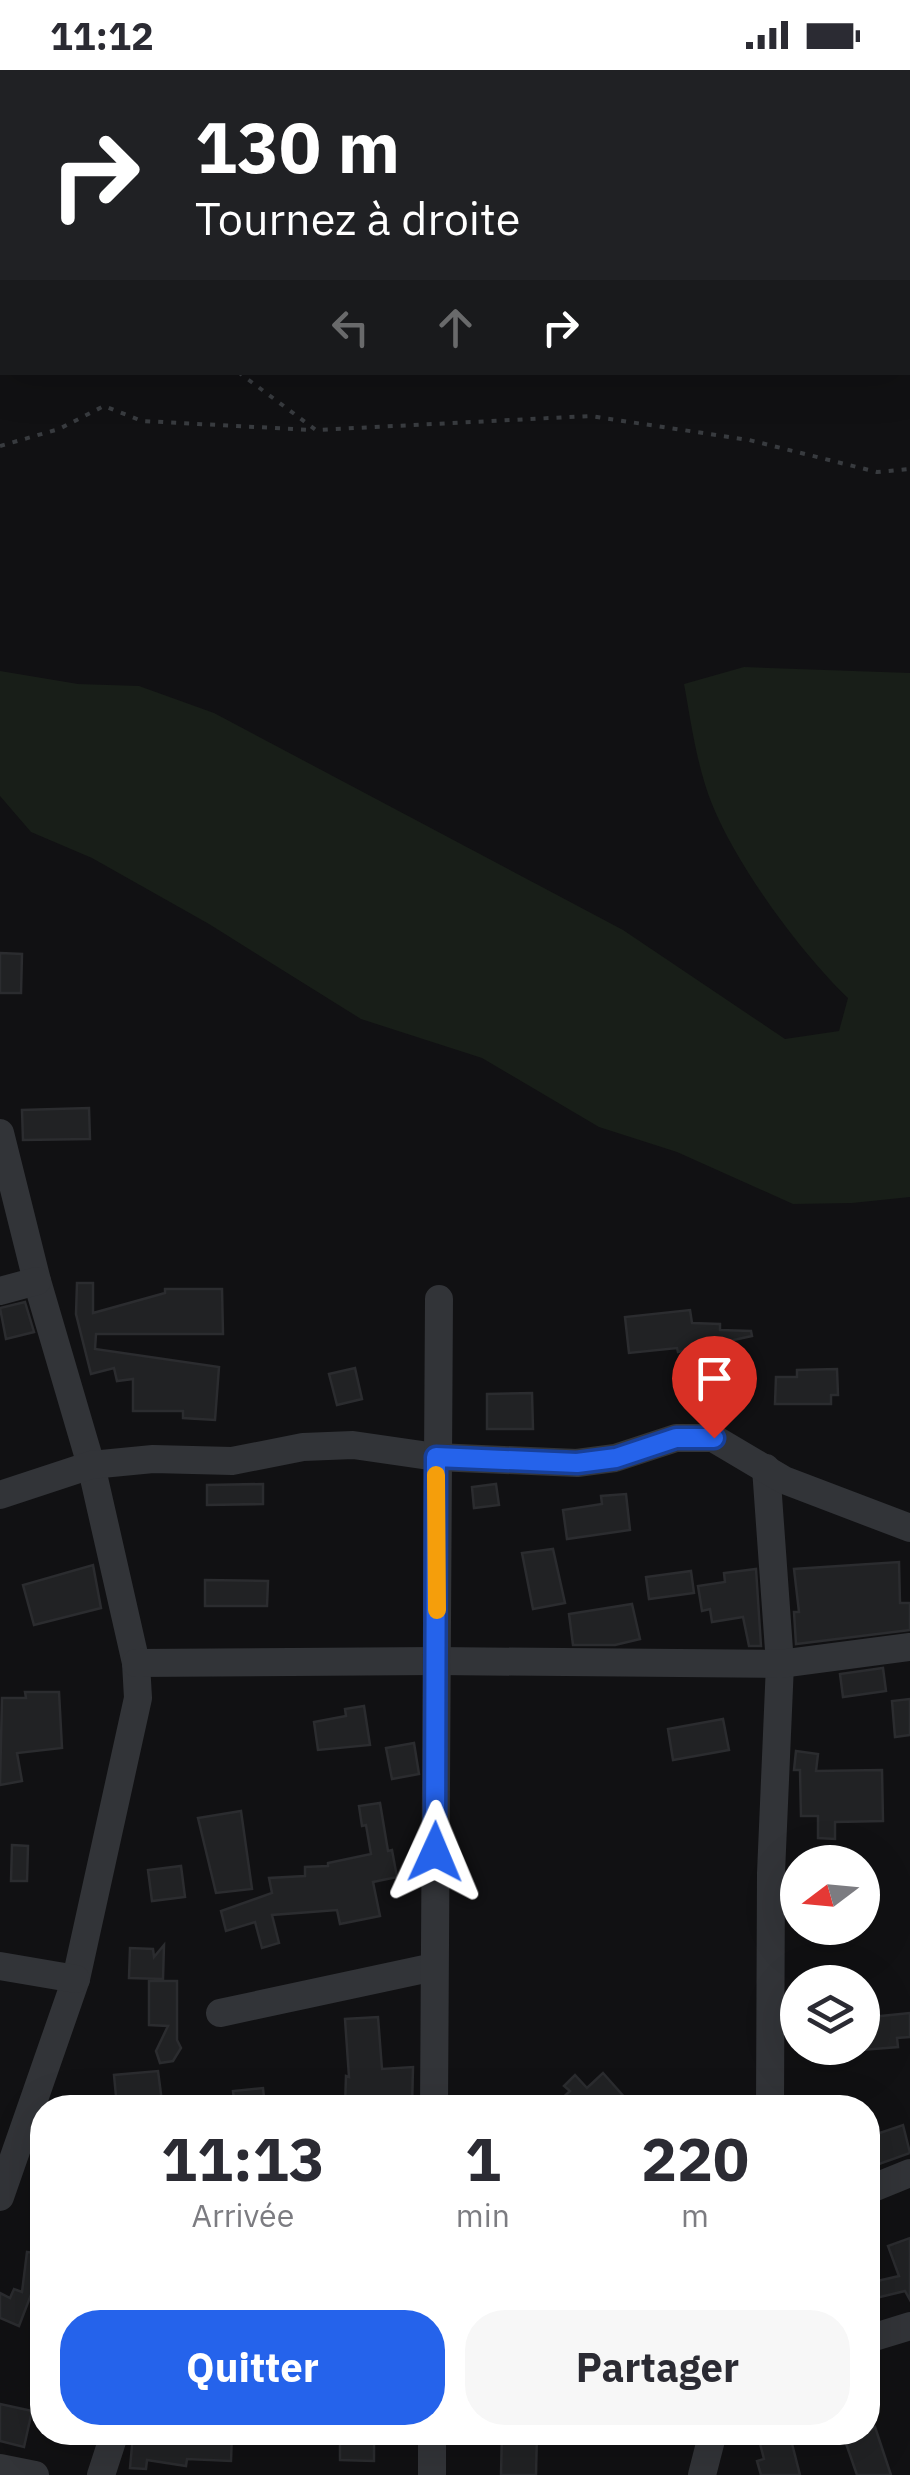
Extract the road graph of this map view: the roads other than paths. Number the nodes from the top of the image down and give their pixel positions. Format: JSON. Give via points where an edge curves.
{"nodes":[{"id":1,"x":0,"y":1133,"type":"edge"},
{"id":2,"x":37,"y":1282,"type":"junction"},
{"id":3,"x":0,"y":1292,"type":"edge"},
{"id":4,"x":439,"y":1299,"type":"dead end"},
{"id":5,"x":436,"y":1457,"type":"junction"},
{"id":6,"x":91,"y":1465,"type":"junction"},
{"id":7,"x":766,"y":1468,"type":"junction"},
{"id":8,"x":0,"y":1495,"type":"edge"},
{"id":9,"x":910,"y":1528,"type":"edge"},
{"id":10,"x":910,"y":1647,"type":"edge"},
{"id":11,"x":437,"y":1661,"type":"junction"},
{"id":12,"x":136,"y":1663,"type":"junction"},
{"id":13,"x":780,"y":1664,"type":"junction"},
{"id":14,"x":0,"y":1966,"type":"edge"},
{"id":15,"x":434,"y":1966,"type":"junction"},
{"id":16,"x":76,"y":1979,"type":"junction"},
{"id":17,"x":220,"y":2013,"type":"dead end"},
{"id":18,"x":37,"y":2095,"type":"edge"},
{"id":19,"x":434,"y":2095,"type":"edge"},
{"id":20,"x":770,"y":2095,"type":"edge"},
{"id":21,"x":30,"y":2116,"type":"edge"},
{"id":22,"x":20,"y":2146,"type":"edge"},
{"id":23,"x":910,"y":2174,"type":"edge"},
{"id":24,"x":880,"y":2185,"type":"edge"},
{"id":25,"x":0,"y":2197,"type":"edge"},
{"id":26,"x":910,"y":2326,"type":"edge"},
{"id":27,"x":880,"y":2336,"type":"edge"},
{"id":28,"x":110,"y":2445,"type":"edge"},
{"id":29,"x":432,"y":2445,"type":"edge"},
{"id":30,"x":710,"y":2445,"type":"edge"},
{"id":31,"x":0,"y":2468,"type":"edge"},
{"id":32,"x":35,"y":2475,"type":"edge"},
{"id":33,"x":101,"y":2475,"type":"edge"},
{"id":34,"x":432,"y":2475,"type":"edge"},
{"id":35,"x":702,"y":2475,"type":"edge"}],
"edges":[{"from":1,"to":2,"type":"street"},
{"from":2,"to":3,"type":"street"},
{"from":2,"to":6,"type":"street"},
{"from":4,"to":5,"type":"street"},
{"from":5,"to":6,"type":"street","via":[[353,1445],[232,1461]]},
{"from":5,"to":7,"type":"street","via":[[577,1463],[676,1438],[714,1438]]},
{"from":5,"to":11,"type":"street"},
{"from":6,"to":8,"type":"street"},
{"from":6,"to":12,"type":"street"},
{"from":7,"to":9,"type":"street"},
{"from":7,"to":13,"type":"street"},
{"from":10,"to":13,"type":"street"},
{"from":11,"to":12,"type":"street"},
{"from":11,"to":13,"type":"street"},
{"from":11,"to":15,"type":"street"},
{"from":12,"to":16,"type":"street","via":[[138,1698]]},
{"from":13,"to":20,"type":"street"},
{"from":14,"to":16,"type":"street"},
{"from":15,"to":17,"type":"street"},
{"from":15,"to":19,"type":"street"},
{"from":16,"to":18,"type":"street"},
{"from":21,"to":22,"type":"street"},
{"from":22,"to":25,"type":"street"},
{"from":23,"to":24,"type":"street"},
{"from":26,"to":27,"type":"street"},
{"from":28,"to":33,"type":"street"},
{"from":29,"to":34,"type":"street"},
{"from":30,"to":35,"type":"street"},
{"from":31,"to":32,"type":"street"}]}
